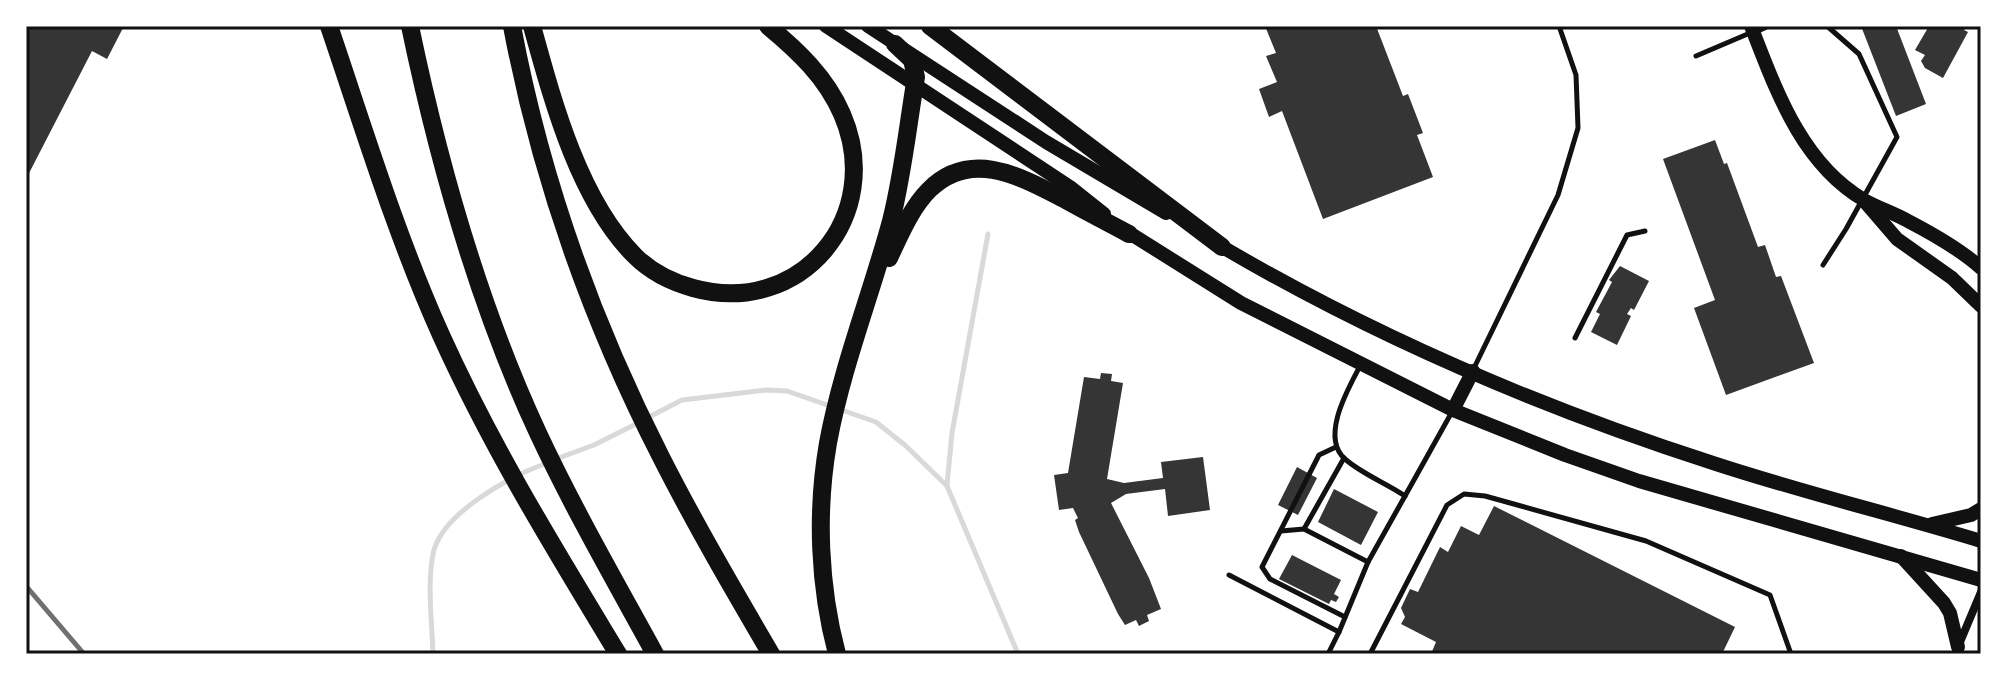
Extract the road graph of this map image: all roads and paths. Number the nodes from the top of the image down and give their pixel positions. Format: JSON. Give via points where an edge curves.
{"nodes":[{"id":1,"x":329,"y":26,"type":"edge"},
{"id":2,"x":399,"y":26,"type":"edge"},
{"id":3,"x":410,"y":26,"type":"edge"},
{"id":4,"x":512,"y":26,"type":"edge"},
{"id":5,"x":532,"y":26,"type":"edge"},
{"id":6,"x":768,"y":26,"type":"edge"},
{"id":7,"x":826,"y":26,"type":"edge"},
{"id":8,"x":868,"y":26,"type":"edge"},
{"id":9,"x":930,"y":26,"type":"edge"},
{"id":10,"x":1559,"y":26,"type":"edge"},
{"id":11,"x":1827,"y":26,"type":"edge"},
{"id":12,"x":1757,"y":28,"type":"edge"},
{"id":13,"x":895,"y":44,"type":"junction"},
{"id":14,"x":1696,"y":56,"type":"dead end"},
{"id":15,"x":915,"y":84,"type":"junction"},
{"id":16,"x":445,"y":170,"type":"junction"},
{"id":17,"x":1863,"y":199,"type":"junction"},
{"id":18,"x":1645,"y":231,"type":"dead end"},
{"id":19,"x":1129,"y":234,"type":"junction"},
{"id":20,"x":1222,"y":247,"type":"junction"},
{"id":21,"x":1823,"y":265,"type":"dead end"},
{"id":22,"x":1981,"y":268,"type":"edge"},
{"id":23,"x":1981,"y":306,"type":"edge"},
{"id":24,"x":864,"y":311,"type":"junction"},
{"id":25,"x":1575,"y":338,"type":"dead end"},
{"id":26,"x":1361,"y":365,"type":"junction"},
{"id":27,"x":1473,"y":371,"type":"junction"},
{"id":28,"x":1453,"y":410,"type":"junction"},
{"id":29,"x":1336,"y":447,"type":"junction"},
{"id":30,"x":1344,"y":458,"type":"junction"},
{"id":31,"x":1405,"y":496,"type":"junction"},
{"id":32,"x":1981,"y":509,"type":"edge"},
{"id":33,"x":1928,"y":525,"type":"junction"},
{"id":34,"x":1304,"y":529,"type":"junction"},
{"id":35,"x":1281,"y":531,"type":"junction"},
{"id":36,"x":1981,"y":541,"type":"edge"},
{"id":37,"x":1901,"y":556,"type":"junction"},
{"id":38,"x":1368,"y":562,"type":"junction"},
{"id":39,"x":1229,"y":575,"type":"dead end"},
{"id":40,"x":1981,"y":580,"type":"edge"},
{"id":41,"x":1981,"y":592,"type":"edge"},
{"id":42,"x":1345,"y":617,"type":"junction"},
{"id":43,"x":1339,"y":632,"type":"junction"},
{"id":44,"x":1956,"y":650,"type":"edge"},
{"id":45,"x":618,"y":654,"type":"edge"},
{"id":46,"x":655,"y":654,"type":"edge"},
{"id":47,"x":771,"y":654,"type":"edge"},
{"id":48,"x":837,"y":654,"type":"edge"},
{"id":49,"x":1328,"y":654,"type":"edge"},
{"id":50,"x":1370,"y":654,"type":"edge"},
{"id":51,"x":1791,"y":654,"type":"edge"}],
"edges":[{"from":1,"to":45,"type":"highway","via":[[425,299],[499,456]]},
{"from":2,"to":16,"type":"highway"},
{"from":3,"to":16,"type":"highway"},
{"from":4,"to":47,"type":"highway","via":[[565,227],[631,394]]},
{"from":5,"to":6,"type":"highway","via":[[566,135],[612,228],[658,275],[726,295],[768,288],[806,269],[838,232],[853,191],[853,152],[841,112],[814,69]]},
{"from":7,"to":15,"type":"main road"},
{"from":8,"to":13,"type":"main road"},
{"from":9,"to":20,"type":"highway"},
{"from":10,"to":27,"type":"lane","via":[[1576,75],[1578,128],[1558,195]]},
{"from":11,"to":17,"type":"lane","via":[[1859,54],[1897,137]]},
{"from":12,"to":14,"type":"lane"},
{"from":12,"to":17,"type":"main road","via":[[1777,92],[1796,129],[1820,162]]},
{"from":13,"to":15,"type":"highway","via":[[912,60]]},
{"from":13,"to":20,"type":"main road"},
{"from":15,"to":19,"type":"main road","via":[[1070,187]]},
{"from":15,"to":24,"type":"highway","via":[[892,218]]},
{"from":16,"to":46,"type":"highway","via":[[471,259],[538,432]]},
{"from":17,"to":21,"type":"lane"},
{"from":17,"to":22,"type":"main road","via":[[1909,221]]},
{"from":17,"to":23,"type":"main road","via":[[1897,239]]},
{"from":18,"to":25,"type":"lane","via":[[1627,235]]},
{"from":19,"to":24,"type":"highway","via":[[1007,172],[983,167],[961,171],[923,196]]},
{"from":19,"to":26,"type":"main road","via":[[1241,303]]},
{"from":20,"to":27,"type":"main road"},
{"from":24,"to":48,"type":"highway","via":[[845,371],[823,486],[822,551]]},
{"from":26,"to":28,"type":"main road"},
{"from":26,"to":29,"type":"lane","via":[[1335,422]]},
{"from":27,"to":28,"type":"main road"},
{"from":27,"to":33,"type":"main road","via":[[1714,464]]},
{"from":28,"to":31,"type":"lane"},
{"from":28,"to":37,"type":"main road","via":[[1639,481]]},
{"from":29,"to":30,"type":"lane"},
{"from":29,"to":35,"type":"lane","via":[[1319,455]]},
{"from":30,"to":31,"type":"lane"},
{"from":30,"to":34,"type":"lane"},
{"from":31,"to":38,"type":"lane"},
{"from":32,"to":33,"type":"main road"},
{"from":33,"to":36,"type":"main road"},
{"from":34,"to":35,"type":"lane"},
{"from":34,"to":38,"type":"lane"},
{"from":35,"to":42,"type":"lane","via":[[1262,567],[1264,574]]},
{"from":37,"to":40,"type":"main road"},
{"from":37,"to":44,"type":"main road","via":[[1950,613]]},
{"from":38,"to":42,"type":"lane"},
{"from":39,"to":43,"type":"lane"},
{"from":41,"to":44,"type":"street"},
{"from":42,"to":43,"type":"lane"},
{"from":43,"to":49,"type":"lane"},
{"from":50,"to":51,"type":"lane","via":[[1447,505],[1464,494],[1646,541],[1770,595]]}]}
